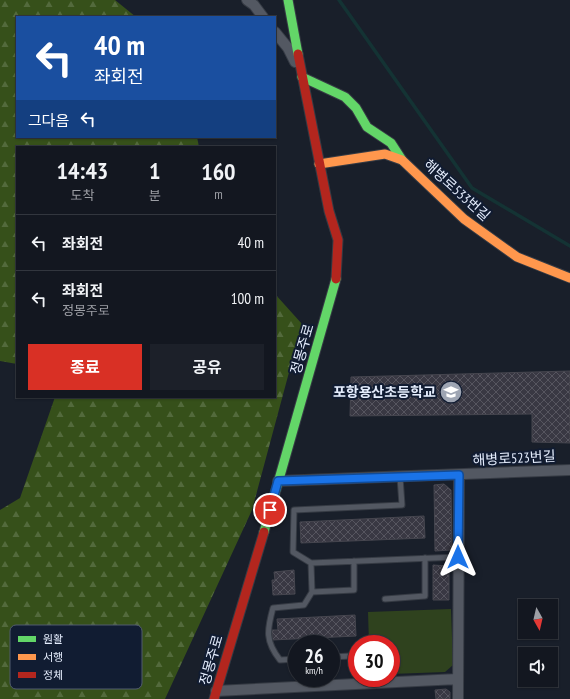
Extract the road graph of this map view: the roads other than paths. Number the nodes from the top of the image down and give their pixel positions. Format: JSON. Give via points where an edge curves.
{"nodes":[{"id":1,"x":247,"y":0,"type":"edge"},
{"id":2,"x":288,"y":0,"type":"edge"},
{"id":3,"x":262,"y":16,"type":"edge"},
{"id":4,"x":276,"y":33,"type":"edge"},
{"id":5,"x":302,"y":77,"type":"junction"},
{"id":6,"x":402,"y":160,"type":"junction"},
{"id":7,"x":319,"y":164,"type":"junction"},
{"id":8,"x":570,"y":278,"type":"edge"},
{"id":9,"x":570,"y":470,"type":"edge"},
{"id":10,"x":459,"y":475,"type":"junction"},
{"id":11,"x":400,"y":477,"type":"junction"},
{"id":12,"x":278,"y":481,"type":"junction"},
{"id":13,"x":458,"y":557,"type":"junction"},
{"id":14,"x":425,"y":558,"type":"junction"},
{"id":15,"x":354,"y":561,"type":"junction"},
{"id":16,"x":311,"y":563,"type":"junction"},
{"id":17,"x":312,"y":592,"type":"junction"},
{"id":18,"x":385,"y":598,"type":"dead end"},
{"id":19,"x":288,"y":660,"type":"edge"},
{"id":20,"x":458,"y":679,"type":"junction"},
{"id":21,"x":215,"y":695,"type":"edge"},
{"id":22,"x":458,"y":699,"type":"edge"}],
"edges":[{"from":1,"to":3,"type":"street"},
{"from":2,"to":5,"type":"main road","name":"정몽주로"},
{"from":4,"to":5,"type":"street","via":[[288,48]]},
{"from":5,"to":6,"type":"main road","via":[[345,97],[356,108],[367,127],[391,143]]},
{"from":5,"to":7,"type":"main road","name":"정몽주로"},
{"from":6,"to":7,"type":"main road","name":"해병로533번길","via":[[385,154]]},
{"from":6,"to":8,"type":"main road","name":"해병로533번길","via":[[464,219],[517,258]]},
{"from":7,"to":12,"type":"main road","name":"정몽주로","via":[[338,240],[336,282]]},
{"from":9,"to":10,"type":"street","name":"해병로523번길"},
{"from":10,"to":11,"type":"street","name":"해병로523번길"},
{"from":10,"to":13,"type":"street"},
{"from":11,"to":12,"type":"street","name":"해병로523번길"},
{"from":11,"to":16,"type":"lane","via":[[402,506],[294,510],[293,552]]},
{"from":12,"to":21,"type":"main road","name":"정몽주로"},
{"from":13,"to":14,"type":"lane"},
{"from":13,"to":20,"type":"street"},
{"from":14,"to":15,"type":"lane"},
{"from":14,"to":18,"type":"lane","via":[[425,596]]},
{"from":15,"to":16,"type":"lane"},
{"from":15,"to":17,"type":"lane","via":[[354,590]]},
{"from":16,"to":17,"type":"lane"},
{"from":17,"to":19,"type":"lane","via":[[304,605],[273,608],[267,628],[270,648],[280,660]]},
{"from":20,"to":21,"type":"street"},
{"from":20,"to":22,"type":"street"}]}
